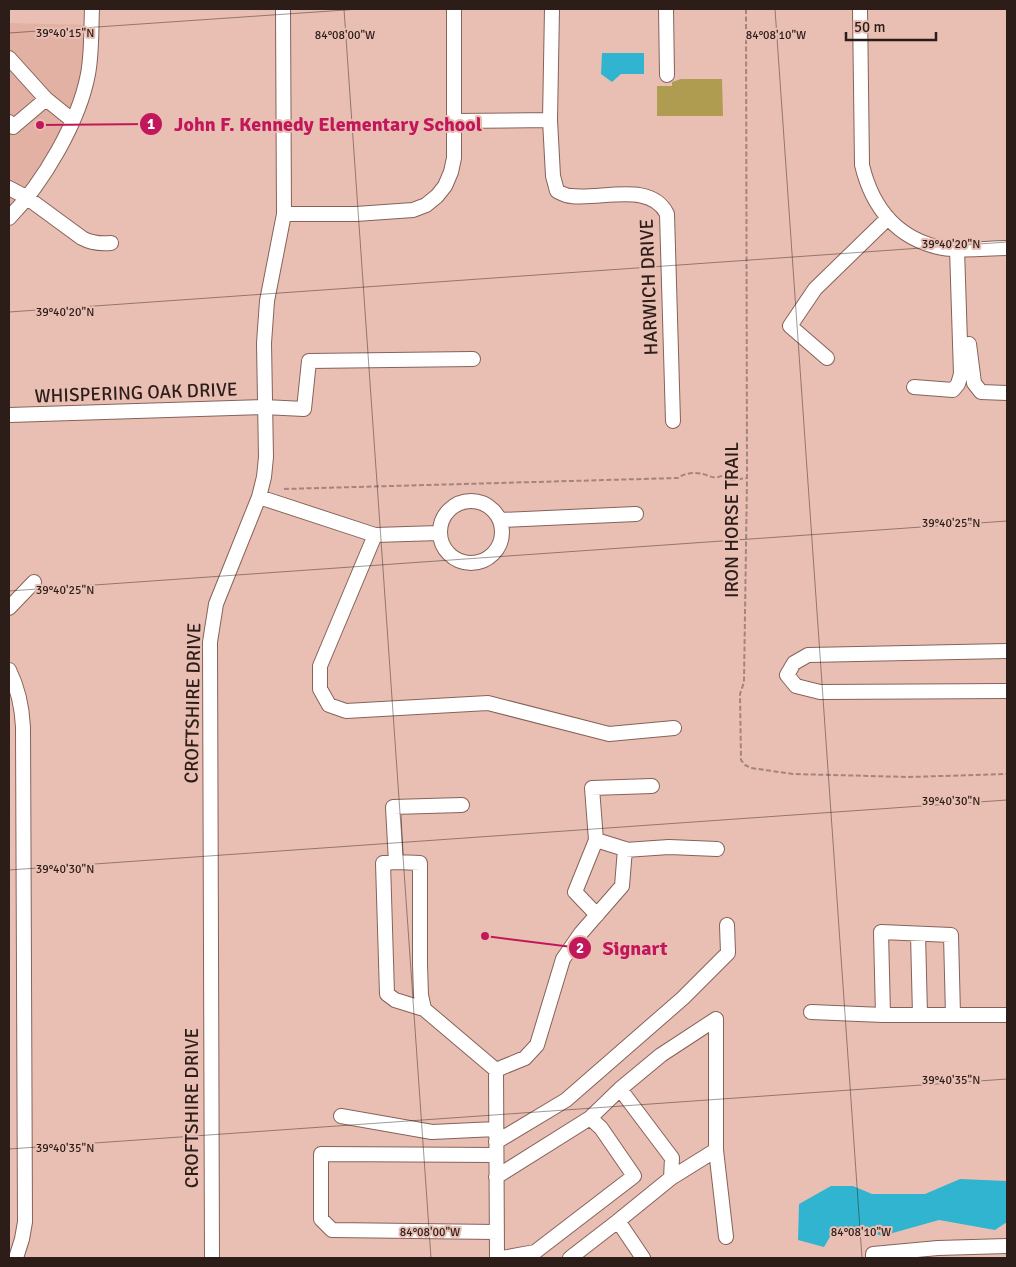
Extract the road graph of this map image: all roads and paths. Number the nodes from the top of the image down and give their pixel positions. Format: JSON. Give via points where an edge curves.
{"nodes":[{"id":1,"x":92,"y":9,"type":"edge"},
{"id":2,"x":283,"y":9,"type":"edge"},
{"id":3,"x":454,"y":9,"type":"edge"},
{"id":4,"x":552,"y":9,"type":"edge"},
{"id":5,"x":666,"y":9,"type":"edge"},
{"id":6,"x":746,"y":9,"type":"edge"},
{"id":7,"x":860,"y":9,"type":"edge"},
{"id":8,"x":9,"y":59,"type":"edge"},
{"id":9,"x":667,"y":75,"type":"dead end"},
{"id":10,"x":46,"y":99,"type":"junction"},
{"id":11,"x":72,"y":120,"type":"junction"},
{"id":12,"x":550,"y":120,"type":"junction"},
{"id":13,"x":455,"y":121,"type":"junction"},
{"id":14,"x":9,"y":122,"type":"edge"},
{"id":15,"x":9,"y":188,"type":"edge"},
{"id":16,"x":26,"y":197,"type":"junction"},
{"id":17,"x":284,"y":214,"type":"junction"},
{"id":18,"x":9,"y":218,"type":"edge"},
{"id":19,"x":888,"y":218,"type":"junction"},
{"id":20,"x":111,"y":242,"type":"dead end"},
{"id":21,"x":1007,"y":248,"type":"edge"},
{"id":22,"x":962,"y":249,"type":"junction"},
{"id":23,"x":827,"y":358,"type":"dead end"},
{"id":24,"x":473,"y":359,"type":"dead end"},
{"id":25,"x":914,"y":387,"type":"dead end"},
{"id":26,"x":1007,"y":393,"type":"edge"},
{"id":27,"x":264,"y":407,"type":"junction"},
{"id":28,"x":9,"y":415,"type":"edge"},
{"id":29,"x":673,"y":421,"type":"dead end"},
{"id":30,"x":747,"y":478,"type":"junction"},
{"id":31,"x":284,"y":489,"type":"dead end"},
{"id":32,"x":259,"y":497,"type":"junction"},
{"id":33,"x":636,"y":514,"type":"dead end"},
{"id":34,"x":500,"y":520,"type":"junction"},
{"id":35,"x":439,"y":533,"type":"junction"},
{"id":36,"x":375,"y":535,"type":"junction"},
{"id":37,"x":34,"y":582,"type":"dead end"},
{"id":38,"x":9,"y":608,"type":"edge"},
{"id":39,"x":1007,"y":651,"type":"edge"},
{"id":40,"x":9,"y":670,"type":"edge"},
{"id":41,"x":1007,"y":691,"type":"edge"},
{"id":42,"x":674,"y":728,"type":"dead end"},
{"id":43,"x":1007,"y":774,"type":"edge"},
{"id":44,"x":652,"y":786,"type":"dead end"},
{"id":45,"x":462,"y":805,"type":"dead end"},
{"id":46,"x":596,"y":840,"type":"junction"},
{"id":47,"x":717,"y":849,"type":"dead end"},
{"id":48,"x":625,"y":850,"type":"junction"},
{"id":49,"x":390,"y":862,"type":"junction"},
{"id":50,"x":597,"y":915,"type":"junction"},
{"id":51,"x":727,"y":926,"type":"dead end"},
{"id":52,"x":918,"y":934,"type":"junction"},
{"id":53,"x":424,"y":1010,"type":"junction"},
{"id":54,"x":811,"y":1012,"type":"dead end"},
{"id":55,"x":883,"y":1015,"type":"junction"},
{"id":56,"x":920,"y":1015,"type":"junction"},
{"id":57,"x":953,"y":1015,"type":"junction"},
{"id":58,"x":1007,"y":1015,"type":"edge"},
{"id":59,"x":496,"y":1070,"type":"junction"},
{"id":60,"x":620,"y":1088,"type":"junction"},
{"id":61,"x":341,"y":1116,"type":"dead end"},
{"id":62,"x":590,"y":1118,"type":"junction"},
{"id":63,"x":496,"y":1142,"type":"junction"},
{"id":64,"x":716,"y":1151,"type":"junction"},
{"id":65,"x":496,"y":1177,"type":"junction"},
{"id":66,"x":671,"y":1178,"type":"junction"},
{"id":67,"x":618,"y":1221,"type":"junction"},
{"id":68,"x":496,"y":1232,"type":"junction"},
{"id":69,"x":726,"y":1236,"type":"dead end"},
{"id":70,"x":1007,"y":1246,"type":"edge"},
{"id":71,"x":16,"y":1258,"type":"edge"},
{"id":72,"x":212,"y":1258,"type":"edge"},
{"id":73,"x":497,"y":1258,"type":"edge"},
{"id":74,"x":502,"y":1258,"type":"edge"},
{"id":75,"x":570,"y":1258,"type":"edge"},
{"id":76,"x":643,"y":1258,"type":"edge"},
{"id":77,"x":873,"y":1258,"type":"edge"}],
"edges":[{"from":1,"to":11,"type":"street","via":[[88,76]]},
{"from":2,"to":17,"type":"street","name":"CROFTSHIRE DRIVE"},
{"from":3,"to":13,"type":"street"},
{"from":4,"to":12,"type":"street","name":"HARWICH DRIVE"},
{"from":5,"to":9,"type":"street"},
{"from":6,"to":30,"type":"path","name":"IRON HORSE TRAIL"},
{"from":7,"to":19,"type":"street","via":[[862,165],[878,207]]},
{"from":8,"to":10,"type":"street"},
{"from":10,"to":11,"type":"street"},
{"from":10,"to":14,"type":"street","via":[[13,127]]},
{"from":11,"to":16,"type":"street","via":[[54,158]]},
{"from":12,"to":13,"type":"street"},
{"from":12,"to":29,"type":"street","name":"HARWICH DRIVE","via":[[553,176],[557,191],[570,196],[642,195],[654,199],[668,214]]},
{"from":13,"to":17,"type":"street","via":[[451,172],[446,186],[426,205],[402,212]]},
{"from":15,"to":16,"type":"street"},
{"from":16,"to":18,"type":"street"},
{"from":16,"to":20,"type":"street","via":[[82,238],[101,244]]},
{"from":17,"to":27,"type":"street","name":"CROFTSHIRE DRIVE","via":[[267,301]]},
{"from":19,"to":22,"type":"street","via":[[914,238],[936,246]]},
{"from":19,"to":23,"type":"street","via":[[815,289],[790,326]]},
{"from":21,"to":22,"type":"street"},
{"from":22,"to":25,"type":"street","via":[[961,374],[958,384],[953,390]]},
{"from":22,"to":26,"type":"street","via":[[974,383],[981,392]]},
{"from":24,"to":27,"type":"street","name":"WHISPERING OAK DRIVE","via":[[309,361],[304,409]]},
{"from":27,"to":28,"type":"street","name":"WHISPERING OAK DRIVE"},
{"from":27,"to":32,"type":"street","name":"CROFTSHIRE DRIVE","via":[[266,456]]},
{"from":30,"to":31,"type":"path","via":[[732,480],[723,475],[710,478],[702,474],[684,474],[678,478]]},
{"from":30,"to":43,"type":"path","name":"IRON HORSE TRAIL","via":[[744,682],[740,694],[741,760],[745,765],[793,774],[909,777]]},
{"from":32,"to":36,"type":"street"},
{"from":32,"to":72,"type":"street","name":"CROFTSHIRE DRIVE","via":[[216,604],[210,642]]},
{"from":33,"to":34,"type":"street"},
{"from":34,"to":35,"type":"street","via":[[485,505],[475,501],[464,502],[454,505],[446,513]]},
{"from":34,"to":35,"type":"street","via":[[501,540],[497,549],[482,562],[462,563],[449,555]]},
{"from":35,"to":36,"type":"street"},
{"from":36,"to":42,"type":"street","via":[[320,666],[320,689],[329,705],[346,711],[488,703],[609,734]]},
{"from":37,"to":38,"type":"street"},
{"from":39,"to":41,"type":"street","via":[[808,655],[794,663],[788,675],[796,686],[820,692]]},
{"from":40,"to":71,"type":"street","via":[[18,695],[23,727],[25,1213]]},
{"from":44,"to":46,"type":"street","via":[[592,788]]},
{"from":45,"to":49,"type":"street","via":[[393,807]]},
{"from":46,"to":48,"type":"street"},
{"from":46,"to":50,"type":"street","via":[[575,892]]},
{"from":47,"to":48,"type":"street","via":[[669,847]]},
{"from":48,"to":50,"type":"street","via":[[622,886]]},
{"from":49,"to":53,"type":"street","via":[[387,994]]},
{"from":49,"to":53,"type":"street","via":[[420,863],[420,972]]},
{"from":50,"to":59,"type":"street","via":[[563,959],[537,1045],[525,1058]]},
{"from":51,"to":63,"type":"street","via":[[728,954],[683,998],[566,1100]]},
{"from":52,"to":55,"type":"street","via":[[881,932]]},
{"from":52,"to":56,"type":"street"},
{"from":52,"to":57,"type":"street","via":[[952,935]]},
{"from":53,"to":59,"type":"street"},
{"from":54,"to":55,"type":"street"},
{"from":55,"to":56,"type":"street"},
{"from":56,"to":57,"type":"street"},
{"from":57,"to":58,"type":"street"},
{"from":59,"to":63,"type":"street"},
{"from":60,"to":62,"type":"street"},
{"from":60,"to":64,"type":"street","via":[[661,1055],[716,1019]]},
{"from":60,"to":66,"type":"street","via":[[672,1158]]},
{"from":61,"to":63,"type":"street"},
{"from":62,"to":65,"type":"street"},
{"from":62,"to":74,"type":"street","via":[[601,1128],[634,1176],[535,1252]]},
{"from":63,"to":65,"type":"street"},
{"from":63,"to":68,"type":"street","via":[[321,1154],[321,1220],[332,1230]]},
{"from":64,"to":66,"type":"street"},
{"from":64,"to":69,"type":"street"},
{"from":65,"to":68,"type":"street"},
{"from":66,"to":67,"type":"street"},
{"from":67,"to":75,"type":"street"},
{"from":67,"to":76,"type":"street"},
{"from":68,"to":73,"type":"street"},
{"from":70,"to":77,"type":"street","via":[[938,1248],[873,1254]]}]}
